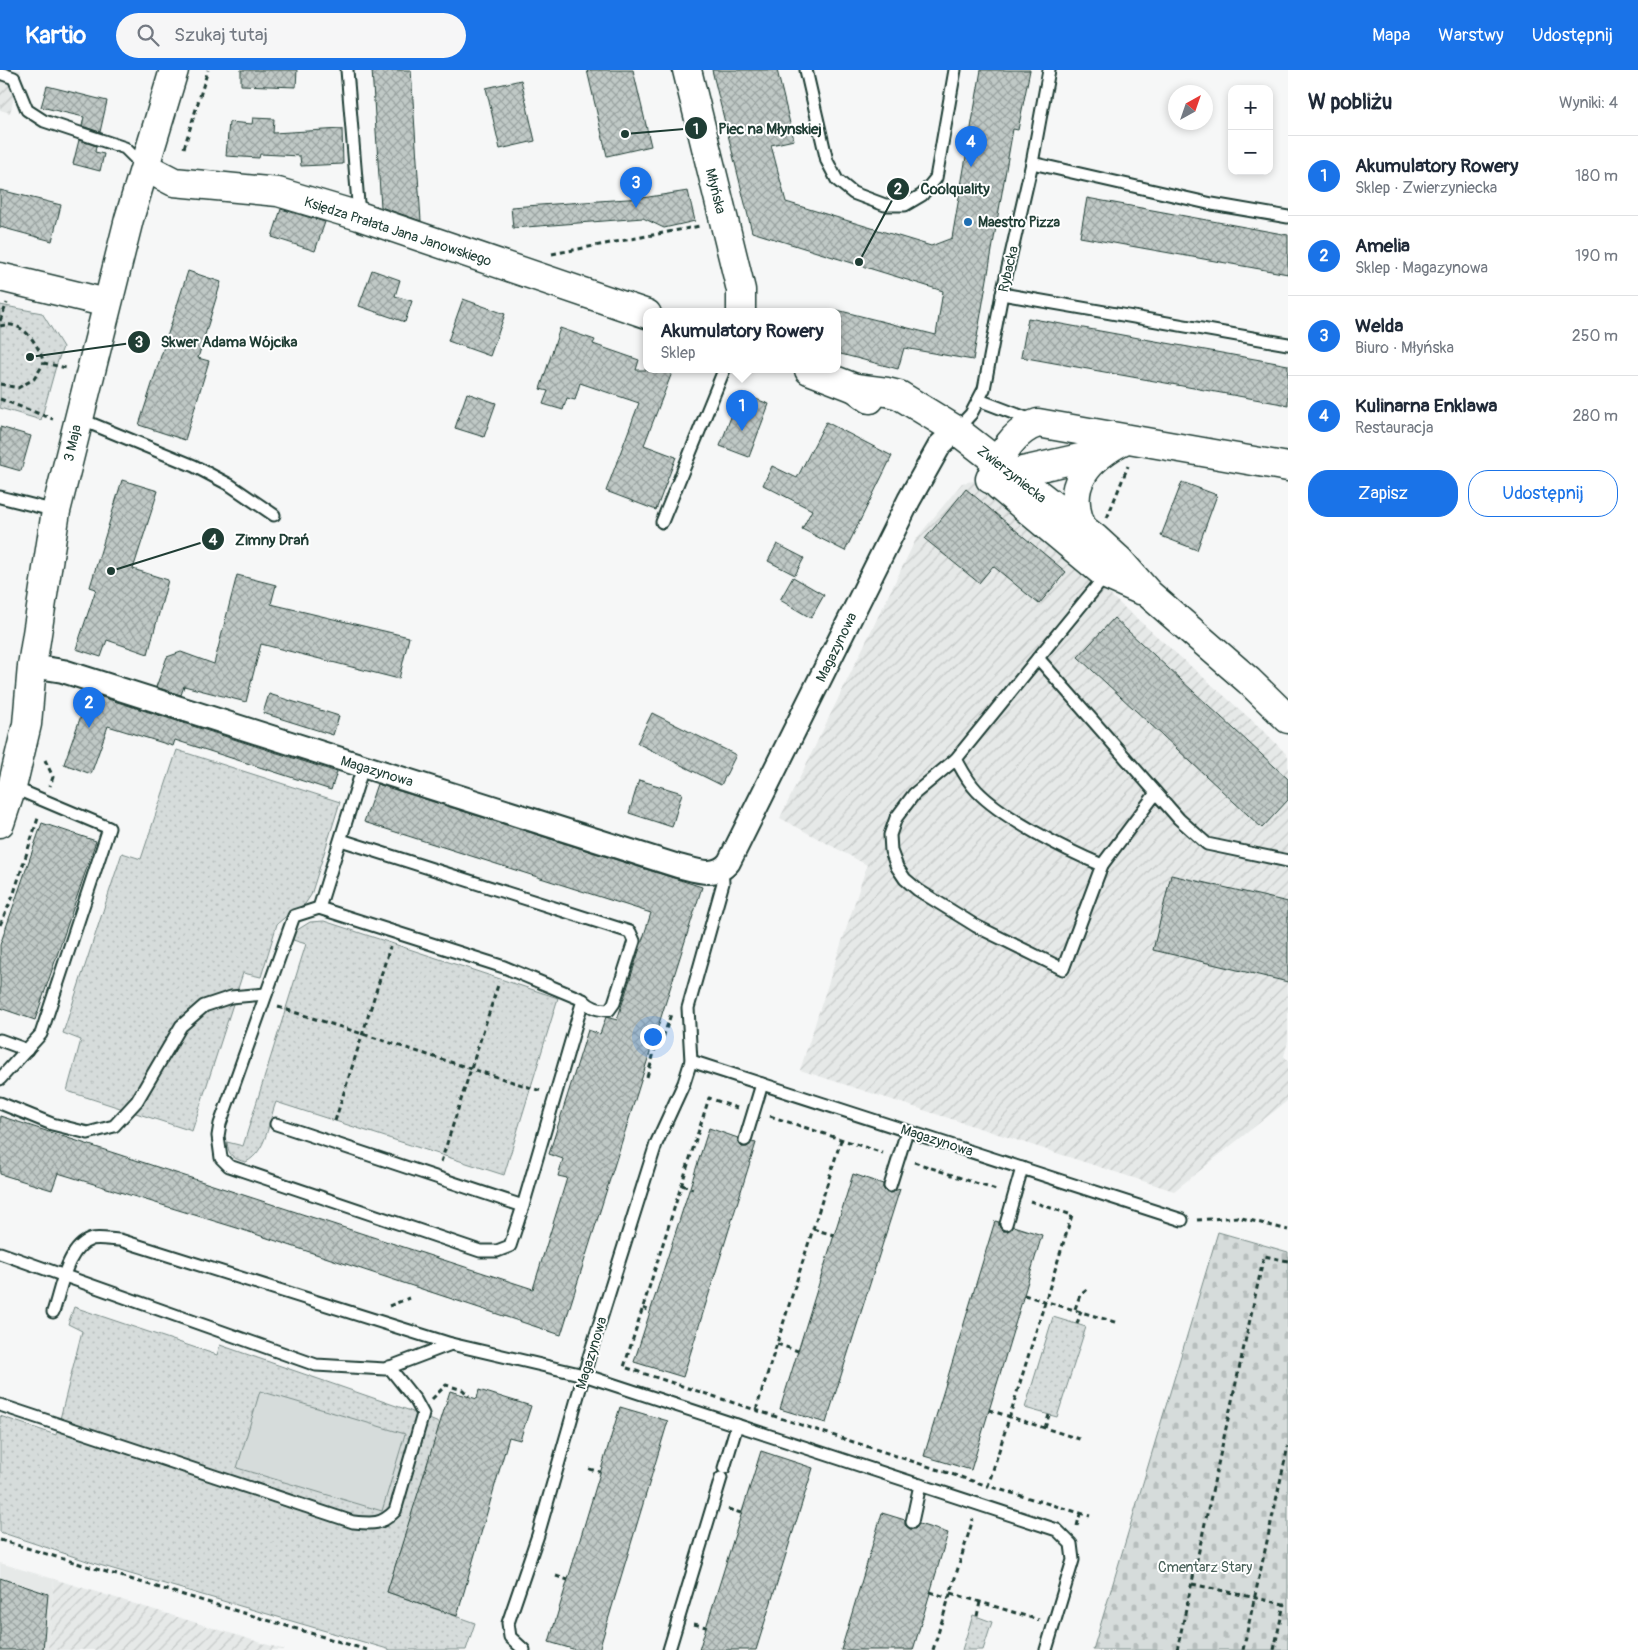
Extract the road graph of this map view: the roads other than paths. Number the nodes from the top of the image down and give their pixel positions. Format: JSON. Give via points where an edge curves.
{"nodes":[{"id":1,"x":174,"y":70,"type":"edge"},
{"id":2,"x":347,"y":70,"type":"edge"},
{"id":3,"x":687,"y":70,"type":"edge"},
{"id":4,"x":806,"y":70,"type":"edge"},
{"id":5,"x":955,"y":70,"type":"edge"},
{"id":6,"x":1049,"y":70,"type":"edge"},
{"id":7,"x":0,"y":73,"type":"edge"},
{"id":8,"x":1032,"y":163,"type":"junction"},
{"id":9,"x":145,"y":167,"type":"junction"},
{"id":10,"x":359,"y":216,"type":"junction"},
{"id":11,"x":1288,"y":217,"type":"edge"},
{"id":12,"x":4,"y":289,"type":"edge"},
{"id":13,"x":1002,"y":294,"type":"junction"},
{"id":14,"x":107,"y":303,"type":"junction"},
{"id":15,"x":741,"y":308,"type":"edge"},
{"id":16,"x":643,"y":313,"type":"edge"},
{"id":17,"x":1288,"y":344,"type":"edge"},
{"id":18,"x":723,"y":373,"type":"edge"},
{"id":19,"x":817,"y":373,"type":"edge"},
{"id":20,"x":979,"y":400,"type":"junction"},
{"id":21,"x":66,"y":418,"type":"junction"},
{"id":22,"x":1038,"y":423,"type":"junction"},
{"id":23,"x":949,"y":436,"type":"junction"},
{"id":24,"x":1128,"y":449,"type":"junction"},
{"id":25,"x":1102,"y":453,"type":"junction"},
{"id":26,"x":1288,"y":467,"type":"edge"},
{"id":27,"x":1000,"y":471,"type":"junction"},
{"id":28,"x":0,"y":497,"type":"edge"},
{"id":29,"x":56,"y":511,"type":"junction"},
{"id":30,"x":274,"y":515,"type":"dead end"},
{"id":31,"x":662,"y":522,"type":"dead end"},
{"id":32,"x":1095,"y":524,"type":"junction"},
{"id":33,"x":1113,"y":567,"type":"junction"},
{"id":34,"x":1038,"y":658,"type":"junction"},
{"id":35,"x":32,"y":666,"type":"junction"},
{"id":36,"x":1288,"y":719,"type":"edge"},
{"id":37,"x":956,"y":759,"type":"junction"},
{"id":38,"x":363,"y":767,"type":"junction"},
{"id":39,"x":12,"y":788,"type":"junction"},
{"id":40,"x":1156,"y":793,"type":"junction"},
{"id":41,"x":0,"y":823,"type":"edge"},
{"id":42,"x":340,"y":840,"type":"junction"},
{"id":43,"x":1288,"y":861,"type":"edge"},
{"id":44,"x":1102,"y":865,"type":"junction"},
{"id":45,"x":722,"y":869,"type":"junction"},
{"id":46,"x":319,"y":908,"type":"junction"},
{"id":47,"x":264,"y":998,"type":"junction"},
{"id":48,"x":583,"y":1000,"type":"junction"},
{"id":49,"x":0,"y":1040,"type":"edge"},
{"id":50,"x":27,"y":1050,"type":"junction"},
{"id":51,"x":691,"y":1060,"type":"junction"},
{"id":52,"x":0,"y":1079,"type":"edge"},
{"id":53,"x":762,"y":1084,"type":"junction"},
{"id":54,"x":0,"y":1103,"type":"edge"},
{"id":55,"x":276,"y":1124,"type":"dead end"},
{"id":56,"x":907,"y":1131,"type":"junction"},
{"id":57,"x":745,"y":1140,"type":"dead end"},
{"id":58,"x":1022,"y":1168,"type":"junction"},
{"id":59,"x":890,"y":1186,"type":"dead end"},
{"id":60,"x":523,"y":1206,"type":"junction"},
{"id":61,"x":1182,"y":1220,"type":"road end"},
{"id":62,"x":1006,"y":1224,"type":"dead end"},
{"id":63,"x":0,"y":1253,"type":"edge"},
{"id":64,"x":65,"y":1276,"type":"junction"},
{"id":65,"x":53,"y":1312,"type":"dead end"},
{"id":66,"x":451,"y":1344,"type":"junction"},
{"id":67,"x":389,"y":1368,"type":"junction"},
{"id":68,"x":584,"y":1374,"type":"junction"},
{"id":69,"x":0,"y":1406,"type":"edge"},
{"id":70,"x":738,"y":1425,"type":"junction"},
{"id":71,"x":920,"y":1485,"type":"junction"},
{"id":72,"x":912,"y":1522,"type":"dead end"},
{"id":73,"x":522,"y":1648,"type":"edge"},
{"id":74,"x":669,"y":1650,"type":"edge"},
{"id":75,"x":1046,"y":1650,"type":"edge"}],
"edges":[{"from":1,"to":9,"type":"street","name":"3 Maja"},
{"from":2,"to":10,"type":"lane"},
{"from":3,"to":15,"type":"street","name":"Młyńska","via":[[741,290]]},
{"from":4,"to":5,"type":"lane","via":[[827,161],[837,180],[853,193],[885,205],[905,205],[922,195],[936,178]]},
{"from":6,"to":8,"type":"lane","name":"Rybacka"},
{"from":7,"to":9,"type":"lane","via":[[14,78],[27,110],[44,121],[125,148]]},
{"from":8,"to":11,"type":"lane","via":[[1212,204]]},
{"from":8,"to":13,"type":"lane","name":"Rybacka"},
{"from":9,"to":10,"type":"street","name":"Księdza Prałata Jana Janowskiego","via":[[174,182],[278,192]]},
{"from":9,"to":14,"type":"street","name":"3 Maja"},
{"from":10,"to":16,"type":"street","name":"Księdza Prałata Jana Janowskiego"},
{"from":12,"to":14,"type":"street"},
{"from":13,"to":17,"type":"lane"},
{"from":13,"to":20,"type":"lane","name":"Rybacka","via":[[984,389]]},
{"from":14,"to":21,"type":"street","name":"3 Maja"},
{"from":18,"to":31,"type":"lane"},
{"from":19,"to":23,"type":"street","name":"Zwierzyniecka","via":[[855,388],[880,406]]},
{"from":20,"to":22,"type":"lane"},
{"from":20,"to":23,"type":"lane","name":"Rybacka","via":[[965,423]]},
{"from":21,"to":29,"type":"street","name":"3 Maja"},
{"from":21,"to":30,"type":"lane","via":[[194,466],[230,485]]},
{"from":22,"to":24,"type":"street"},
{"from":22,"to":27,"type":"street","via":[[1015,436]]},
{"from":23,"to":27,"type":"street","name":"Zwierzyniecka"},
{"from":23,"to":45,"type":"street","name":"Magazynowa","via":[[909,500],[731,858]]},
{"from":24,"to":25,"type":"street"},
{"from":24,"to":26,"type":"street"},
{"from":25,"to":27,"type":"street"},
{"from":25,"to":32,"type":"street","via":[[1088,465],[1075,494],[1076,515]]},
{"from":27,"to":32,"type":"street","name":"Zwierzyniecka"},
{"from":27,"to":33,"type":"street","name":"Zwierzyniecka"},
{"from":28,"to":29,"type":"lane"},
{"from":29,"to":35,"type":"street","name":"3 Maja"},
{"from":32,"to":33,"type":"street","name":"Zwierzyniecka"},
{"from":33,"to":34,"type":"lane"},
{"from":33,"to":36,"type":"street","name":"Zwierzyniecka","via":[[1149,594]]},
{"from":34,"to":37,"type":"lane"},
{"from":34,"to":40,"type":"lane"},
{"from":35,"to":38,"type":"street","name":"Magazynowa","via":[[63,671]]},
{"from":35,"to":39,"type":"street","name":"3 Maja","via":[[27,724]]},
{"from":37,"to":44,"type":"lane","via":[[977,792],[996,807],[1070,851]]},
{"from":37,"to":44,"type":"lane","via":[[914,794],[896,818],[890,834],[891,851],[897,867],[918,890],[976,926],[1063,968]]},
{"from":38,"to":42,"type":"lane"},
{"from":38,"to":45,"type":"street","name":"Magazynowa","via":[[678,866],[712,873]]},
{"from":39,"to":41,"type":"street","name":"3 Maja"},
{"from":39,"to":50,"type":"lane","via":[[109,828],[41,1034]]},
{"from":40,"to":43,"type":"lane","via":[[1206,844]]},
{"from":40,"to":44,"type":"lane"},
{"from":42,"to":46,"type":"lane"},
{"from":42,"to":48,"type":"lane","via":[[630,932],[634,942],[614,1003],[609,1010],[600,1010]]},
{"from":45,"to":51,"type":"lane","name":"Magazynowa","via":[[723,882],[688,1008]]},
{"from":46,"to":47,"type":"lane","via":[[294,916]]},
{"from":46,"to":48,"type":"lane","via":[[504,967]]},
{"from":47,"to":54,"type":"lane","via":[[231,997],[204,1006],[181,1026],[137,1101],[114,1126],[88,1133],[52,1124]]},
{"from":47,"to":60,"type":"lane","via":[[220,1124],[218,1148],[221,1158],[229,1166],[480,1251],[497,1251],[510,1246]]},
{"from":48,"to":60,"type":"lane"},
{"from":49,"to":50,"type":"lane"},
{"from":50,"to":52,"type":"lane"},
{"from":51,"to":53,"type":"lane","name":"Magazynowa"},
{"from":51,"to":68,"type":"lane","name":"Magazynowa","via":[[656,1144]]},
{"from":53,"to":56,"type":"lane","name":"Magazynowa"},
{"from":53,"to":57,"type":"lane"},
{"from":55,"to":60,"type":"lane"},
{"from":56,"to":58,"type":"lane","name":"Magazynowa"},
{"from":56,"to":59,"type":"lane"},
{"from":58,"to":61,"type":"lane","name":"Magazynowa"},
{"from":58,"to":62,"type":"lane"},
{"from":63,"to":64,"type":"lane"},
{"from":64,"to":65,"type":"lane"},
{"from":64,"to":66,"type":"lane","via":[[71,1258],[92,1239],[120,1240]]},
{"from":64,"to":67,"type":"lane","via":[[316,1365]]},
{"from":66,"to":67,"type":"lane"},
{"from":66,"to":68,"type":"lane"},
{"from":67,"to":69,"type":"lane","via":[[423,1414],[395,1510],[385,1521],[375,1525],[354,1522]]},
{"from":68,"to":70,"type":"lane"},
{"from":68,"to":73,"type":"lane","name":"Magazynowa","via":[[538,1535],[508,1623],[510,1637]]},
{"from":70,"to":71,"type":"lane"},
{"from":70,"to":74,"type":"lane"},
{"from":71,"to":72,"type":"lane"},
{"from":71,"to":75,"type":"lane","via":[[1057,1530],[1071,1544],[1073,1560]]}]}
